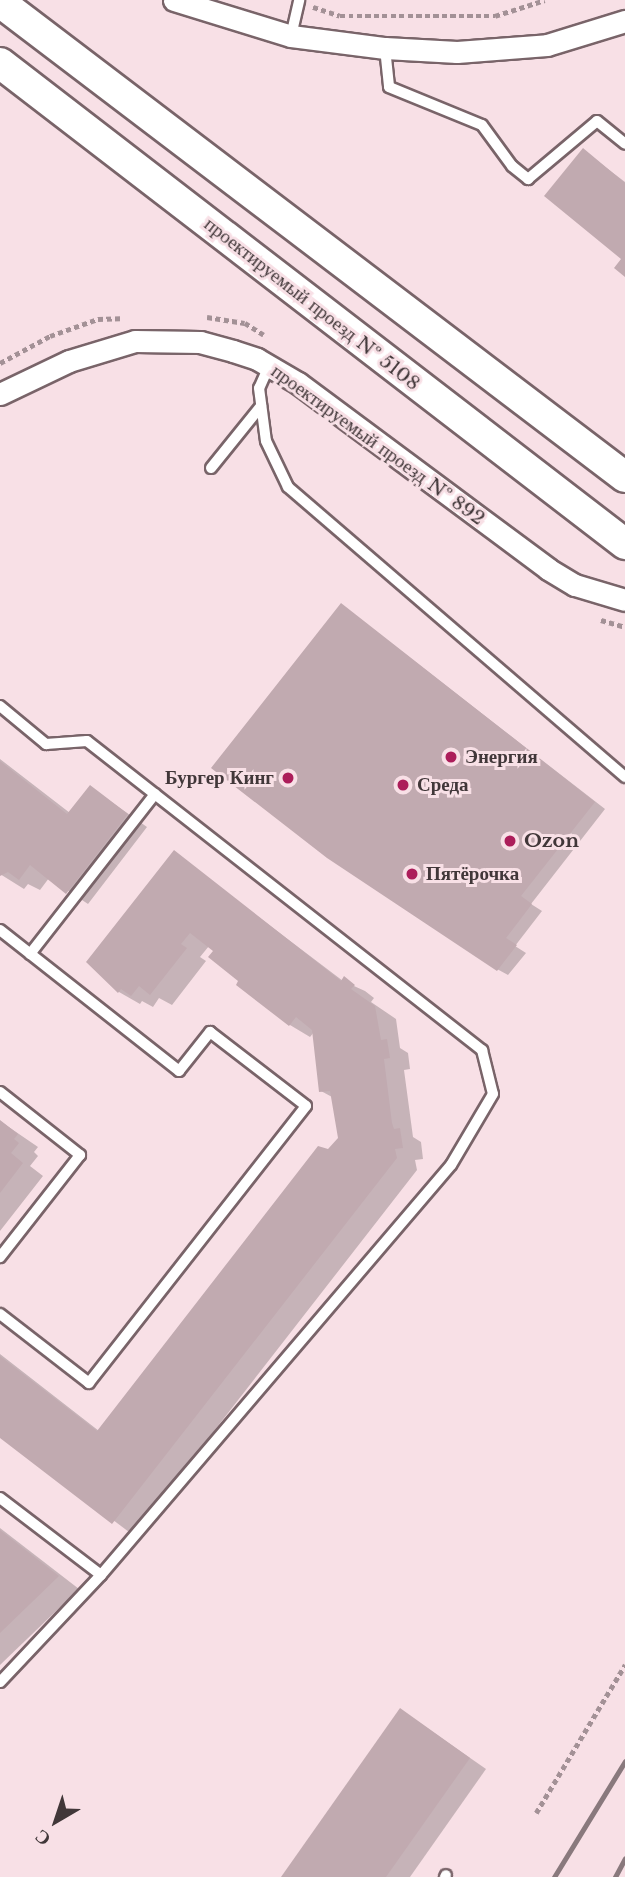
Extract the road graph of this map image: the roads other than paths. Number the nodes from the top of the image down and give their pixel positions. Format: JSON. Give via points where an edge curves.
{"nodes":[{"id":1,"x":174,"y":0,"type":"edge"},
{"id":2,"x":299,"y":1,"type":"edge"},
{"id":3,"x":0,"y":2,"type":"edge"},
{"id":4,"x":625,"y":21,"type":"edge"},
{"id":5,"x":291,"y":36,"type":"junction"},
{"id":6,"x":386,"y":48,"type":"junction"},
{"id":7,"x":0,"y":64,"type":"edge"},
{"id":8,"x":625,"y":144,"type":"edge"},
{"id":9,"x":269,"y":366,"type":"junction"},
{"id":10,"x":0,"y":394,"type":"edge"},
{"id":11,"x":261,"y":406,"type":"junction"},
{"id":12,"x":211,"y":468,"type":"dead end"},
{"id":13,"x":625,"y":477,"type":"edge"},
{"id":14,"x":624,"y":544,"type":"edge"},
{"id":15,"x":625,"y":600,"type":"edge"},
{"id":16,"x":0,"y":706,"type":"edge"},
{"id":17,"x":625,"y":777,"type":"edge"},
{"id":18,"x":155,"y":794,"type":"junction"},
{"id":19,"x":0,"y":930,"type":"edge"},
{"id":20,"x":30,"y":954,"type":"junction"},
{"id":21,"x":0,"y":1093,"type":"edge"},
{"id":22,"x":0,"y":1256,"type":"edge"},
{"id":23,"x":0,"y":1314,"type":"edge"},
{"id":24,"x":0,"y":1498,"type":"edge"},
{"id":25,"x":101,"y":1575,"type":"junction"},
{"id":26,"x":0,"y":1682,"type":"edge"}],
"edges":[{"from":1,"to":5,"type":"street"},
{"from":2,"to":5,"type":"lane"},
{"from":3,"to":13,"type":"main road"},
{"from":4,"to":6,"type":"street","via":[[547,45],[457,52]]},
{"from":5,"to":6,"type":"street"},
{"from":6,"to":8,"type":"lane","via":[[389,87],[482,125],[512,166],[528,179],[597,121]]},
{"from":7,"to":14,"type":"main road","name":"проектируемый проезд № 5108"},
{"from":9,"to":10,"type":"street","name":"проектируемый проезд № 892","via":[[200,342],[135,341],[69,361]]},
{"from":9,"to":11,"type":"lane","via":[[258,388]]},
{"from":9,"to":15,"type":"street","name":"проектируемый проезд № 892","via":[[548,569],[575,585]]},
{"from":11,"to":12,"type":"lane"},
{"from":11,"to":17,"type":"lane","via":[[265,441],[288,487]]},
{"from":16,"to":18,"type":"lane","via":[[46,744],[87,741]]},
{"from":18,"to":20,"type":"lane"},
{"from":18,"to":25,"type":"lane","via":[[482,1050],[493,1094],[451,1165]]},
{"from":19,"to":20,"type":"lane"},
{"from":20,"to":23,"type":"lane","via":[[179,1071],[210,1031],[306,1106],[89,1383]]},
{"from":21,"to":22,"type":"lane","via":[[80,1155]]},
{"from":24,"to":25,"type":"lane"},
{"from":25,"to":26,"type":"lane"}]}
